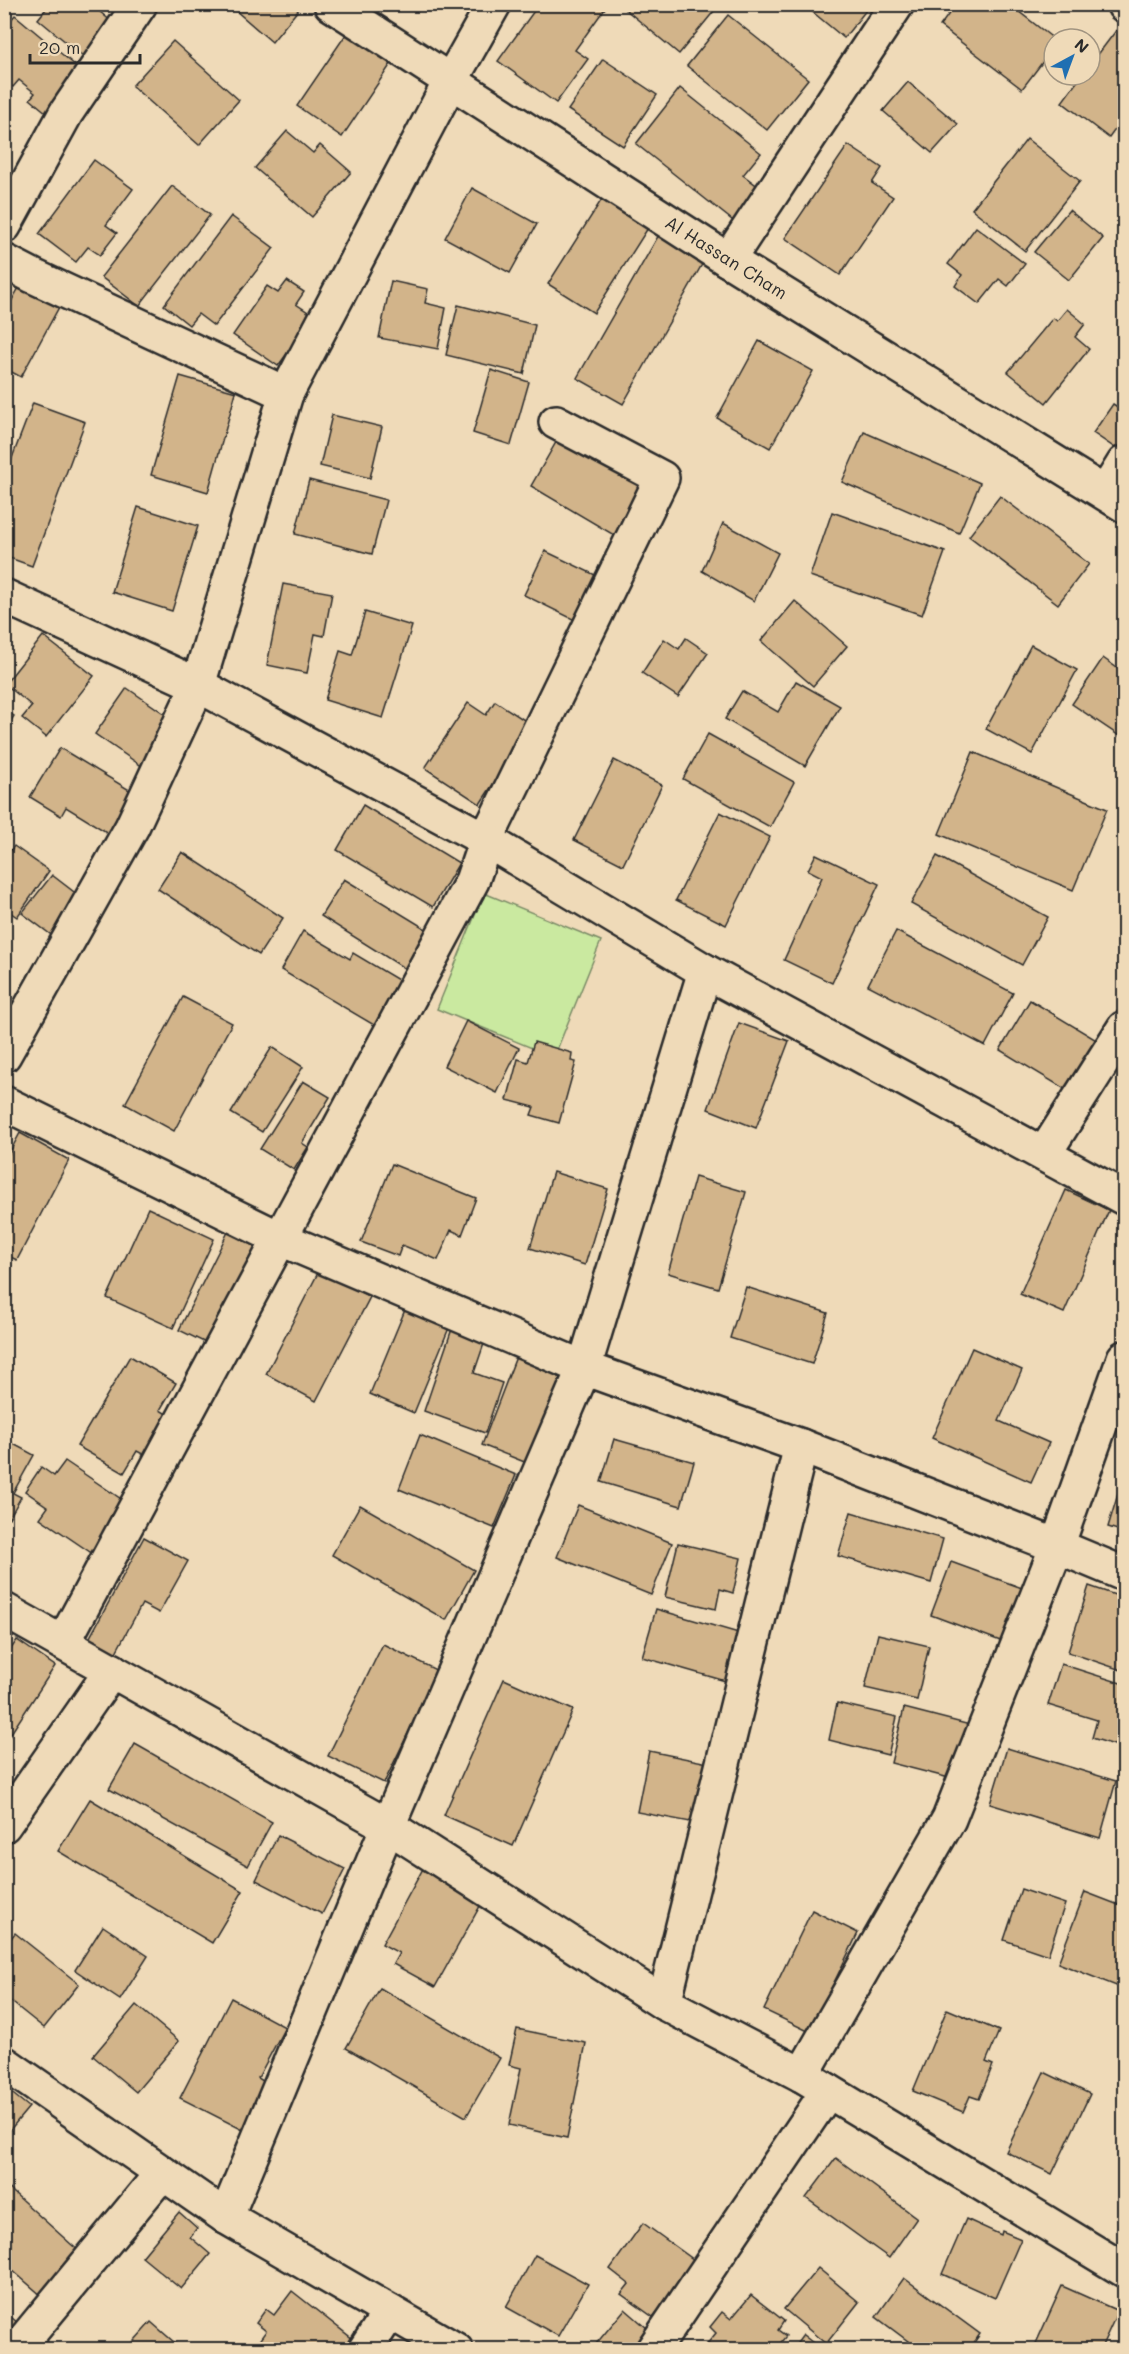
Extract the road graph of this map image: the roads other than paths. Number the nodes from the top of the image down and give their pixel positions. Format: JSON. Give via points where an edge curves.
{"nodes":[{"id":1,"x":140,"y":4,"type":"edge"},
{"id":2,"x":332,"y":4,"type":"edge"},
{"id":3,"x":494,"y":4,"type":"edge"},
{"id":4,"x":897,"y":4,"type":"edge"},
{"id":5,"x":450,"y":82,"type":"junction"},
{"id":6,"x":4,"y":226,"type":"edge"},
{"id":7,"x":728,"y":260,"type":"junction"},
{"id":8,"x":4,"y":261,"type":"edge"},
{"id":9,"x":286,"y":394,"type":"junction"},
{"id":10,"x":556,"y":422,"type":"dead end"},
{"id":11,"x":1125,"y":463,"type":"edge"},
{"id":12,"x":1115,"y":499,"type":"edge"},
{"id":13,"x":4,"y":596,"type":"edge"},
{"id":14,"x":198,"y":685,"type":"junction"},
{"id":15,"x":486,"y":840,"type":"junction"},
{"id":16,"x":705,"y":971,"type":"junction"},
{"id":17,"x":1125,"y":1028,"type":"edge"},
{"id":18,"x":4,"y":1055,"type":"edge"},
{"id":19,"x":4,"y":1102,"type":"edge"},
{"id":20,"x":1044,"y":1154,"type":"junction"},
{"id":21,"x":1125,"y":1198,"type":"edge"},
{"id":22,"x":279,"y":1238,"type":"junction"},
{"id":23,"x":1125,"y":1358,"type":"edge"},
{"id":24,"x":584,"y":1368,"type":"junction"},
{"id":25,"x":801,"y":1446,"type":"junction"},
{"id":26,"x":1058,"y":1546,"type":"junction"},
{"id":27,"x":1125,"y":1574,"type":"edge"},
{"id":28,"x":4,"y":1610,"type":"edge"},
{"id":29,"x":63,"y":1643,"type":"junction"},
{"id":30,"x":112,"y":1670,"type":"junction"},
{"id":31,"x":4,"y":1825,"type":"edge"},
{"id":32,"x":388,"y":1826,"type":"junction"},
{"id":33,"x":664,"y":2003,"type":"junction"},
{"id":34,"x":4,"y":2063,"type":"edge"},
{"id":35,"x":815,"y":2083,"type":"junction"},
{"id":36,"x":162,"y":2173,"type":"junction"},
{"id":37,"x":226,"y":2217,"type":"junction"},
{"id":38,"x":1125,"y":2270,"type":"edge"},
{"id":39,"x":390,"y":2312,"type":"junction"},
{"id":40,"x":16,"y":2349,"type":"edge"},
{"id":41,"x":365,"y":2349,"type":"edge"},
{"id":42,"x":456,"y":2349,"type":"edge"},
{"id":43,"x":652,"y":2349,"type":"edge"}],
"edges":[{"from":1,"to":6,"type":"street","via":[[66,113]]},
{"from":2,"to":5,"type":"street","name":"Al Hassan Cham"},
{"from":3,"to":5,"type":"street"},
{"from":4,"to":7,"type":"street"},
{"from":5,"to":7,"type":"street","name":"Al Hassan Cham"},
{"from":5,"to":9,"type":"street"},
{"from":7,"to":12,"type":"street","name":"Al Hassan Cham"},
{"from":8,"to":9,"type":"street"},
{"from":9,"to":14,"type":"street"},
{"from":10,"to":15,"type":"street","via":[[662,478]]},
{"from":11,"to":12,"type":"street"},
{"from":13,"to":14,"type":"street"},
{"from":14,"to":15,"type":"street"},
{"from":14,"to":18,"type":"street","via":[[132,827]]},
{"from":15,"to":16,"type":"street"},
{"from":15,"to":22,"type":"street","via":[[472,881]]},
{"from":16,"to":20,"type":"street"},
{"from":16,"to":24,"type":"street"},
{"from":17,"to":20,"type":"street"},
{"from":19,"to":22,"type":"street"},
{"from":20,"to":21,"type":"street"},
{"from":22,"to":24,"type":"street"},
{"from":22,"to":29,"type":"street"},
{"from":23,"to":26,"type":"street"},
{"from":24,"to":25,"type":"street"},
{"from":24,"to":32,"type":"street"},
{"from":25,"to":26,"type":"street"},
{"from":25,"to":33,"type":"street"},
{"from":26,"to":27,"type":"street"},
{"from":26,"to":35,"type":"street","via":[[949,1819]]},
{"from":28,"to":29,"type":"street"},
{"from":29,"to":30,"type":"street"},
{"from":30,"to":31,"type":"street"},
{"from":30,"to":32,"type":"street"},
{"from":32,"to":33,"type":"street"},
{"from":32,"to":37,"type":"street"},
{"from":33,"to":35,"type":"street"},
{"from":34,"to":36,"type":"street"},
{"from":35,"to":38,"type":"street"},
{"from":35,"to":43,"type":"street"},
{"from":36,"to":37,"type":"street"},
{"from":36,"to":40,"type":"street"},
{"from":37,"to":39,"type":"street"},
{"from":39,"to":41,"type":"street"},
{"from":39,"to":42,"type":"street"}]}
